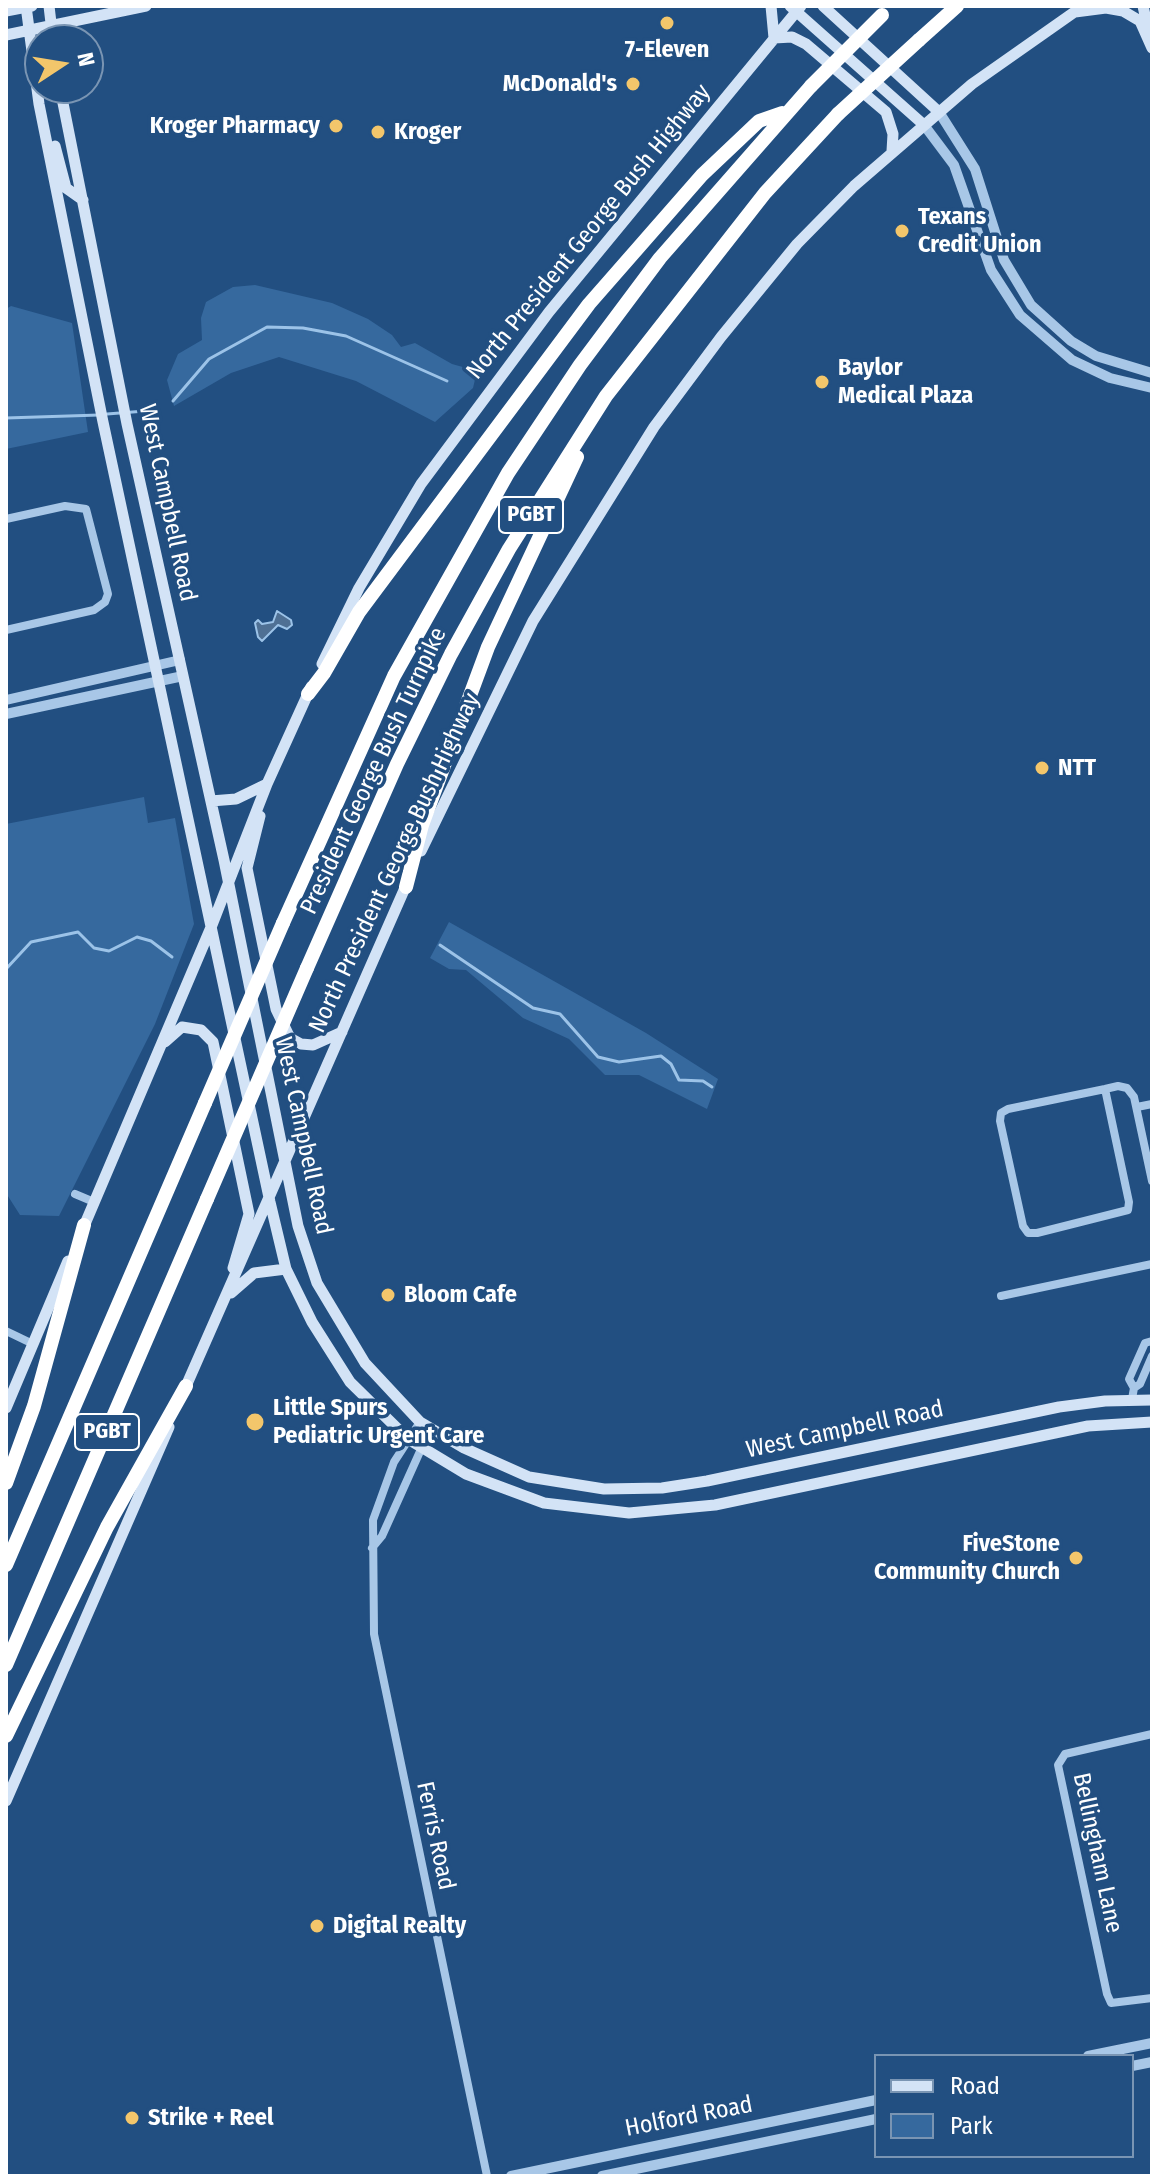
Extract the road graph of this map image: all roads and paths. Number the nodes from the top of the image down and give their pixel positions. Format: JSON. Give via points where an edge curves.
{"nodes":[{"id":1,"x":28,"y":6,"type":"edge"},
{"id":2,"x":146,"y":6,"type":"edge"},
{"id":3,"x":771,"y":6,"type":"edge"},
{"id":4,"x":823,"y":6,"type":"edge"},
{"id":5,"x":957,"y":6,"type":"edge"},
{"id":6,"x":1143,"y":6,"type":"edge"},
{"id":7,"x":796,"y":8,"type":"edge"},
{"id":8,"x":1078,"y":9,"type":"edge"},
{"id":9,"x":887,"y":10,"type":"edge"},
{"id":10,"x":6,"y":11,"type":"edge"},
{"id":11,"x":56,"y":24,"type":"edge"},
{"id":12,"x":774,"y":38,"type":"junction"},
{"id":13,"x":1152,"y":46,"type":"edge"},
{"id":14,"x":39,"y":104,"type":"joint"},
{"id":15,"x":63,"y":104,"type":"edge"},
{"id":16,"x":787,"y":111,"type":"junction"},
{"id":17,"x":939,"y":112,"type":"junction"},
{"id":18,"x":924,"y":125,"type":"junction"},
{"id":19,"x":892,"y":151,"type":"junction"},
{"id":20,"x":83,"y":200,"type":"junction"},
{"id":21,"x":1031,"y":305,"type":"junction"},
{"id":22,"x":1020,"y":315,"type":"junction"},
{"id":23,"x":1152,"y":373,"type":"edge"},
{"id":24,"x":1152,"y":388,"type":"edge"},
{"id":25,"x":606,"y":396,"type":"junction"},
{"id":26,"x":6,"y":519,"type":"edge"},
{"id":27,"x":6,"y":630,"type":"edge"},
{"id":28,"x":180,"y":660,"type":"junction"},
{"id":29,"x":157,"y":665,"type":"junction"},
{"id":30,"x":183,"y":676,"type":"junction"},
{"id":31,"x":160,"y":680,"type":"junction"},
{"id":32,"x":308,"y":694,"type":"junction"},
{"id":33,"x":6,"y":700,"type":"edge"},
{"id":34,"x":6,"y":714,"type":"edge"},
{"id":35,"x":267,"y":784,"type":"junction"},
{"id":36,"x":211,"y":801,"type":"junction"},
{"id":37,"x":229,"y":882,"type":"junction"},
{"id":38,"x":406,"y":887,"type":"junction"},
{"id":39,"x":212,"y":925,"type":"junction"},
{"id":40,"x":342,"y":1032,"type":"junction"},
{"id":41,"x":157,"y":1050,"type":"junction"},
{"id":42,"x":1105,"y":1089,"type":"junction"},
{"id":43,"x":1152,"y":1104,"type":"edge"},
{"id":44,"x":1137,"y":1107,"type":"junction"},
{"id":45,"x":285,"y":1164,"type":"junction"},
{"id":46,"x":1152,"y":1181,"type":"edge"},
{"id":47,"x":75,"y":1194,"type":"dead end"},
{"id":48,"x":94,"y":1202,"type":"junction"},
{"id":49,"x":270,"y":1202,"type":"junction"},
{"id":50,"x":84,"y":1225,"type":"junction"},
{"id":51,"x":1152,"y":1264,"type":"edge"},
{"id":52,"x":286,"y":1269,"type":"junction"},
{"id":53,"x":1001,"y":1296,"type":"dead end"},
{"id":54,"x":225,"y":1299,"type":"junction"},
{"id":55,"x":6,"y":1331,"type":"edge"},
{"id":56,"x":1152,"y":1341,"type":"edge"},
{"id":57,"x":33,"y":1344,"type":"junction"},
{"id":58,"x":1152,"y":1356,"type":"edge"},
{"id":59,"x":1134,"y":1368,"type":"junction"},
{"id":60,"x":1145,"y":1372,"type":"junction"},
{"id":61,"x":186,"y":1386,"type":"junction"},
{"id":62,"x":1133,"y":1394,"type":"junction"},
{"id":63,"x":1152,"y":1400,"type":"edge"},
{"id":64,"x":6,"y":1408,"type":"edge"},
{"id":65,"x":420,"y":1422,"type":"junction"},
{"id":66,"x":1152,"y":1422,"type":"edge"},
{"id":67,"x":1132,"y":1423,"type":"junction"},
{"id":68,"x":435,"y":1432,"type":"junction"},
{"id":69,"x":408,"y":1439,"type":"junction"},
{"id":70,"x":422,"y":1447,"type":"junction"},
{"id":71,"x":6,"y":1483,"type":"edge"},
{"id":72,"x":371,"y":1549,"type":"junction"},
{"id":73,"x":6,"y":1565,"type":"edge"},
{"id":74,"x":6,"y":1665,"type":"edge"},
{"id":75,"x":1152,"y":1734,"type":"edge"},
{"id":76,"x":6,"y":1736,"type":"edge"},
{"id":77,"x":6,"y":1801,"type":"edge"},
{"id":78,"x":1152,"y":1998,"type":"edge"},
{"id":79,"x":1152,"y":2043,"type":"edge"},
{"id":80,"x":1098,"y":2054,"type":"edge"},
{"id":81,"x":874,"y":2100,"type":"edge"},
{"id":82,"x":874,"y":2119,"type":"edge"},
{"id":83,"x":487,"y":2176,"type":"edge"},
{"id":84,"x":511,"y":2176,"type":"edge"},
{"id":85,"x":602,"y":2176,"type":"edge"}],
"edges":[{"from":1,"to":10,"type":"main road"},
{"from":2,"to":11,"type":"main road"},
{"from":3,"to":12,"type":"main road"},
{"from":4,"to":17,"type":"main road"},
{"from":5,"to":25,"type":"highway","name":"President George Bush Turnpike","number":"PGBT","bridge":true,"via":[[838,114],[765,193]]},
{"from":6,"to":13,"type":"main road"},
{"from":7,"to":12,"type":"main road","name":"North President George Bush Highway"},
{"from":7,"to":18,"type":"main road"},
{"from":8,"to":13,"type":"main road","via":[[1123,11],[1140,21]]},
{"from":8,"to":17,"type":"main road","name":"North President George Bush Highway"},
{"from":9,"to":16,"type":"highway","name":"President George Bush Turnpike","number":"PGBT","bridge":true},
{"from":12,"to":19,"type":"main road","via":[[792,37],[806,44],[880,105],[891,122]]},
{"from":12,"to":32,"type":"main road","name":"North President George Bush Highway","via":[[549,312],[421,484],[359,588]]},
{"from":14,"to":20,"type":"main road","via":[[66,188]]},
{"from":14,"to":29,"type":"main road","name":"West Campbell Road"},
{"from":15,"to":20,"type":"main road","name":"West Campbell Road"},
{"from":16,"to":32,"type":"highway","via":[[759,121],[702,175],[589,304],[359,612]]},
{"from":16,"to":73,"type":"highway","name":"President George Bush Turnpike","number":"PGBT","bridge":true,"via":[[633,293],[561,392],[489,503],[379,705]]},
{"from":17,"to":18,"type":"main road","name":"North President George Bush Highway"},
{"from":17,"to":21,"type":"street","via":[[975,169],[1004,260]]},
{"from":18,"to":19,"type":"main road","name":"North President George Bush Highway"},
{"from":18,"to":22,"type":"street","via":[[954,165],[991,270]]},
{"from":19,"to":38,"type":"main road","name":"North President George Bush Highway","via":[[797,244],[654,427],[533,621]]},
{"from":20,"to":28,"type":"main road","name":"West Campbell Road"},
{"from":21,"to":22,"type":"street"},
{"from":21,"to":23,"type":"street","via":[[1096,356]]},
{"from":22,"to":24,"type":"street","via":[[1072,360],[1110,378]]},
{"from":25,"to":38,"type":"highway","via":[[488,647],[422,825]]},
{"from":25,"to":74,"type":"highway","name":"President George Bush Turnpike","number":"PGBT","bridge":true,"via":[[509,549],[397,764]]},
{"from":26,"to":27,"type":"street","via":[[78,505],[86,509],[108,594],[94,610]]},
{"from":28,"to":29,"type":"street"},
{"from":28,"to":30,"type":"main road","name":"West Campbell Road"},
{"from":29,"to":31,"type":"main road","name":"West Campbell Road"},
{"from":29,"to":33,"type":"street"},
{"from":30,"to":31,"type":"street"},
{"from":30,"to":36,"type":"main road","name":"West Campbell Road"},
{"from":31,"to":34,"type":"street"},
{"from":31,"to":39,"type":"main road","name":"West Campbell Road"},
{"from":32,"to":35,"type":"main road","name":"North President George Bush Highway"},
{"from":35,"to":36,"type":"main road","via":[[236,799]]},
{"from":35,"to":37,"type":"main road","name":"North President George Bush Highway"},
{"from":35,"to":40,"type":"main road","via":[[247,868],[276,1009],[290,1038],[301,1044],[313,1045]]},
{"from":36,"to":37,"type":"main road","name":"West Campbell Road"},
{"from":37,"to":39,"type":"main road","name":"North President George Bush Highway"},
{"from":37,"to":45,"type":"main road","name":"West Campbell Road"},
{"from":38,"to":40,"type":"main road","name":"North President George Bush Highway"},
{"from":39,"to":41,"type":"main road","name":"North President George Bush Highway"},
{"from":39,"to":49,"type":"main road","name":"West Campbell Road"},
{"from":40,"to":45,"type":"main road","name":"North President George Bush Highway"},
{"from":41,"to":48,"type":"main road","name":"North President George Bush Highway"},
{"from":41,"to":54,"type":"main road","via":[[182,1027],[201,1030],[213,1042],[249,1214]]},
{"from":42,"to":42,"type":"street","via":[[1001,1113],[1028,1233],[1128,1210]]},
{"from":42,"to":44,"type":"street","via":[[1127,1088]]},
{"from":43,"to":44,"type":"street"},
{"from":44,"to":46,"type":"street"},
{"from":45,"to":49,"type":"main road","name":"North President George Bush Highway"},
{"from":45,"to":65,"type":"main road","name":"West Campbell Road","via":[[317,1283],[365,1363]]},
{"from":47,"to":48,"type":"street"},
{"from":48,"to":50,"type":"main road","name":"North President George Bush Highway"},
{"from":49,"to":52,"type":"main road","name":"West Campbell Road"},
{"from":49,"to":54,"type":"main road","name":"North President George Bush Highway"},
{"from":50,"to":57,"type":"main road","name":"North President George Bush Highway"},
{"from":50,"to":71,"type":"highway","via":[[34,1406]]},
{"from":51,"to":53,"type":"street"},
{"from":52,"to":54,"type":"main road","via":[[254,1273]]},
{"from":52,"to":69,"type":"main road","name":"West Campbell Road","via":[[341,1370]]},
{"from":54,"to":61,"type":"main road","name":"North President George Bush Highway"},
{"from":55,"to":57,"type":"street"},
{"from":56,"to":59,"type":"street","via":[[1145,1343]]},
{"from":57,"to":64,"type":"main road","name":"North President George Bush Highway"},
{"from":58,"to":60,"type":"street"},
{"from":59,"to":60,"type":"street"},
{"from":59,"to":62,"type":"street","via":[[1129,1379]]},
{"from":60,"to":62,"type":"street"},
{"from":61,"to":76,"type":"highway","via":[[107,1527]]},
{"from":61,"to":77,"type":"main road","name":"North President George Bush Highway"},
{"from":62,"to":63,"type":"main road","name":"West Campbell Road"},
{"from":62,"to":67,"type":"main road"},
{"from":62,"to":68,"type":"main road","name":"West Campbell Road","via":[[662,1488],[604,1489],[529,1477]]},
{"from":65,"to":68,"type":"main road","name":"West Campbell Road"},
{"from":65,"to":69,"type":"street","name":"Ferris Road"},
{"from":66,"to":67,"type":"main road","name":"West Campbell Road"},
{"from":67,"to":70,"type":"main road","name":"West Campbell Road","via":[[1038,1435],[669,1512],[544,1503],[466,1474]]},
{"from":68,"to":70,"type":"street"},
{"from":69,"to":70,"type":"main road","name":"West Campbell Road"},
{"from":69,"to":72,"type":"street","name":"Ferris Road","via":[[373,1520]]},
{"from":70,"to":72,"type":"street","via":[[382,1536]]},
{"from":72,"to":83,"type":"street","name":"Ferris Road","via":[[379,1669]]},
{"from":75,"to":78,"type":"street","name":"Bellingham Lane","via":[[1065,1754],[1058,1765],[1111,2003]]},
{"from":79,"to":80,"type":"street"},
{"from":81,"to":84,"type":"street","name":"Holford Road"},
{"from":82,"to":85,"type":"street","name":"Holford Road"}]}
